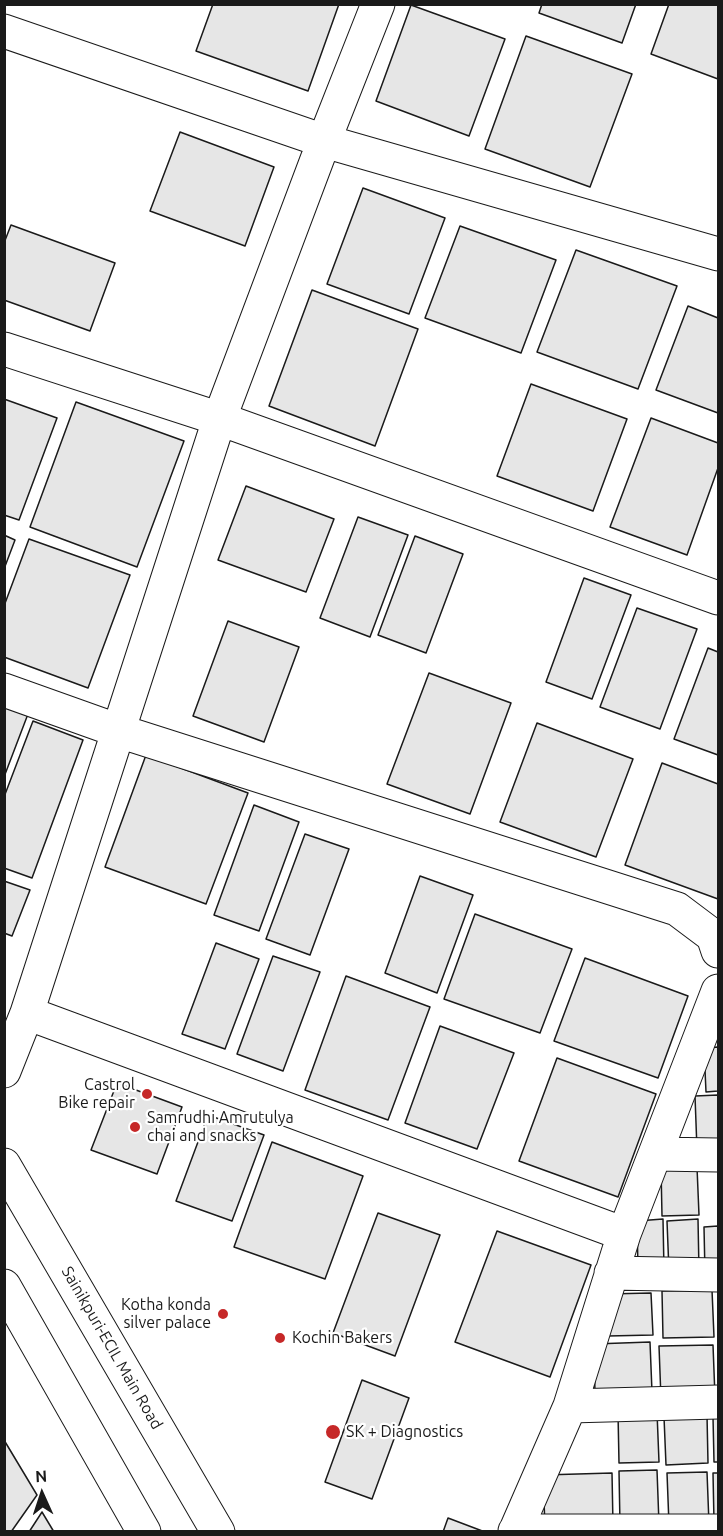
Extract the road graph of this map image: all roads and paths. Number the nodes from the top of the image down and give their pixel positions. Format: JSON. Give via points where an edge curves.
{"nodes":[{"id":1,"x":378,"y":4,"type":"edge"},
{"id":2,"x":4,"y":31,"type":"edge"},
{"id":3,"x":324,"y":141,"type":"junction"},
{"id":4,"x":718,"y":254,"type":"edge"},
{"id":5,"x":4,"y":349,"type":"edge"},
{"id":6,"x":220,"y":419,"type":"junction"},
{"id":7,"x":718,"y":598,"type":"edge"},
{"id":8,"x":4,"y":690,"type":"edge"},
{"id":9,"x":119,"y":730,"type":"junction"},
{"id":10,"x":706,"y":913,"type":"edge"},
{"id":11,"x":718,"y":951,"type":"edge"},
{"id":12,"x":718,"y":992,"type":"edge"},
{"id":13,"x":27,"y":1013,"type":"junction"},
{"id":14,"x":710,"y":1038,"type":"edge"},
{"id":15,"x":4,"y":1071,"type":"edge"},
{"id":16,"x":655,"y":1154,"type":"junction"},
{"id":17,"x":718,"y":1155,"type":"edge"},
{"id":18,"x":4,"y":1165,"type":"edge"},
{"id":19,"x":624,"y":1234,"type":"junction"},
{"id":20,"x":611,"y":1273,"type":"junction"},
{"id":21,"x":718,"y":1275,"type":"edge"},
{"id":22,"x":4,"y":1286,"type":"edge"},
{"id":23,"x":718,"y":1402,"type":"edge"},
{"id":24,"x":570,"y":1406,"type":"junction"},
{"id":25,"x":515,"y":1531,"type":"edge"},
{"id":26,"x":718,"y":1531,"type":"edge"},
{"id":27,"x":144,"y":1532,"type":"edge"},
{"id":28,"x":218,"y":1532,"type":"edge"}],
"edges":[{"from":1,"to":3,"type":"street"},
{"from":2,"to":3,"type":"street"},
{"from":3,"to":4,"type":"street"},
{"from":3,"to":6,"type":"street"},
{"from":5,"to":6,"type":"street"},
{"from":6,"to":7,"type":"street"},
{"from":6,"to":9,"type":"street"},
{"from":8,"to":9,"type":"street"},
{"from":9,"to":10,"type":"street","via":[[677,909]]},
{"from":9,"to":13,"type":"street"},
{"from":10,"to":11,"type":"street"},
{"from":12,"to":14,"type":"street"},
{"from":13,"to":15,"type":"street"},
{"from":13,"to":19,"type":"street"},
{"from":14,"to":16,"type":"street"},
{"from":16,"to":17,"type":"street"},
{"from":16,"to":19,"type":"street"},
{"from":18,"to":28,"type":"street","name":"Sainikpuri-ECIL Main Road"},
{"from":19,"to":20,"type":"street"},
{"from":20,"to":21,"type":"street"},
{"from":20,"to":24,"type":"street"},
{"from":22,"to":27,"type":"street"},
{"from":23,"to":24,"type":"street"},
{"from":24,"to":25,"type":"street"},
{"from":25,"to":26,"type":"street"}]}
